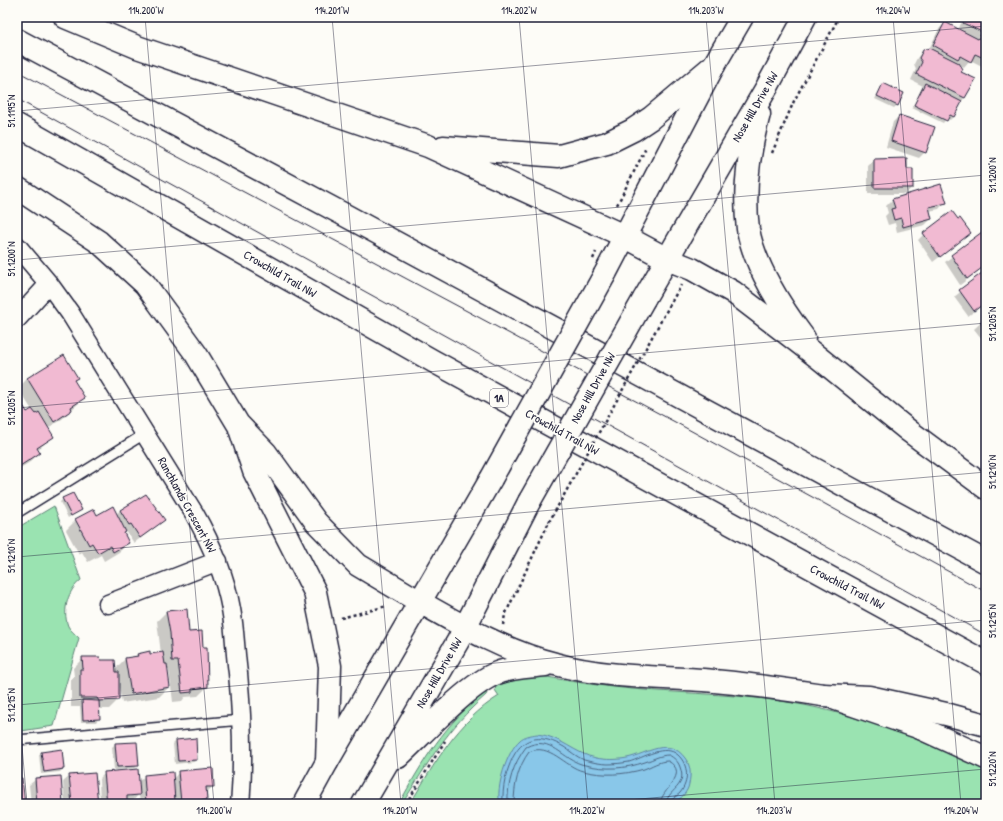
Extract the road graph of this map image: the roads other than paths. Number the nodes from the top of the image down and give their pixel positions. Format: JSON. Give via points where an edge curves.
{"nodes":[{"id":1,"x":65,"y":17,"type":"edge"},
{"id":2,"x":742,"y":17,"type":"edge"},
{"id":3,"x":805,"y":17,"type":"edge"},
{"id":4,"x":17,"y":40,"type":"edge"},
{"id":5,"x":714,"y":65,"type":"junction"},
{"id":6,"x":767,"y":87,"type":"junction"},
{"id":7,"x":17,"y":125,"type":"edge"},
{"id":8,"x":428,"y":146,"type":"junction"},
{"id":9,"x":17,"y":188,"type":"edge"},
{"id":10,"x":624,"y":236,"type":"junction"},
{"id":11,"x":17,"y":246,"type":"edge"},
{"id":12,"x":667,"y":259,"type":"junction"},
{"id":13,"x":49,"y":284,"type":"junction"},
{"id":14,"x":17,"y":319,"type":"edge"},
{"id":15,"x":819,"y":358,"type":"junction"},
{"id":16,"x":238,"y":424,"type":"junction"},
{"id":17,"x":146,"y":433,"type":"junction"},
{"id":18,"x":986,"y":488,"type":"edge"},
{"id":19,"x":17,"y":513,"type":"edge"},
{"id":20,"x":218,"y":561,"type":"junction"},
{"id":21,"x":986,"y":562,"type":"edge"},
{"id":22,"x":420,"y":602,"type":"junction"},
{"id":23,"x":108,"y":604,"type":"dead end"},
{"id":24,"x":465,"y":628,"type":"junction"},
{"id":25,"x":986,"y":663,"type":"edge"},
{"id":26,"x":554,"y":664,"type":"junction"},
{"id":27,"x":823,"y":695,"type":"junction"},
{"id":28,"x":242,"y":720,"type":"junction"},
{"id":29,"x":986,"y":725,"type":"edge"},
{"id":30,"x":17,"y":740,"type":"edge"},
{"id":31,"x":986,"y":758,"type":"edge"},
{"id":32,"x":326,"y":762,"type":"junction"},
{"id":33,"x":380,"y":774,"type":"junction"},
{"id":34,"x":240,"y":804,"type":"edge"},
{"id":35,"x":304,"y":804,"type":"edge"},
{"id":36,"x":363,"y":804,"type":"edge"}],
"edges":[{"from":1,"to":8,"type":"main road","via":[[136,47]]},
{"from":2,"to":5,"type":"main road"},
{"from":3,"to":6,"type":"main road","name":"Nose Hill Drive NW"},
{"from":4,"to":21,"type":"main road"},
{"from":5,"to":8,"type":"main road","via":[[651,118],[607,143],[559,156]]},
{"from":5,"to":10,"type":"main road"},
{"from":6,"to":12,"type":"main road","name":"Nose Hill Drive NW"},
{"from":6,"to":15,"type":"main road","via":[[753,138],[748,174],[748,231],[769,283],[790,320]]},
{"from":7,"to":25,"type":"main road","name":"Crowchild Trail NW","number":"1A","via":[[440,365]]},
{"from":8,"to":10,"type":"main road"},
{"from":9,"to":16,"type":"main road","via":[[99,242],[145,284],[196,354]]},
{"from":10,"to":12,"type":"main road"},
{"from":10,"to":22,"type":"main road","bridge":true,"via":[[491,479]]},
{"from":11,"to":13,"type":"street","name":"Ranchlands Crescent NW"},
{"from":12,"to":15,"type":"main road","via":[[692,269],[733,292]]},
{"from":12,"to":24,"type":"main road","name":"Nose Hill Drive NW","bridge":true,"via":[[529,502]]},
{"from":13,"to":14,"type":"street"},
{"from":13,"to":17,"type":"street","name":"Ranchlands Crescent NW"},
{"from":15,"to":18,"type":"main road","via":[[909,431]]},
{"from":16,"to":22,"type":"main road","via":[[266,453],[316,522],[358,565]]},
{"from":16,"to":32,"type":"main road","via":[[254,470],[315,592],[330,666]]},
{"from":17,"to":19,"type":"lane"},
{"from":17,"to":20,"type":"street","name":"Ranchlands Crescent NW","via":[[198,519]]},
{"from":20,"to":23,"type":"street"},
{"from":20,"to":28,"type":"street","name":"Ranchlands Crescent NW","via":[[231,610]]},
{"from":22,"to":24,"type":"main road"},
{"from":22,"to":32,"type":"main road"},
{"from":24,"to":26,"type":"main road","via":[[518,652]]},
{"from":24,"to":33,"type":"main road","name":"Nose Hill Drive NW"},
{"from":26,"to":27,"type":"main road","via":[[590,671],[739,683]]},
{"from":26,"to":33,"type":"main road","via":[[514,668],[487,677],[466,693]]},
{"from":27,"to":29,"type":"main road","via":[[869,697]]},
{"from":27,"to":31,"type":"main road","via":[[918,726]]},
{"from":28,"to":30,"type":"lane"},
{"from":28,"to":34,"type":"street","name":"Ranchlands Crescent NW","via":[[243,771]]},
{"from":32,"to":35,"type":"main road"},
{"from":33,"to":36,"type":"main road","name":"Nose Hill Drive NW"}]}
